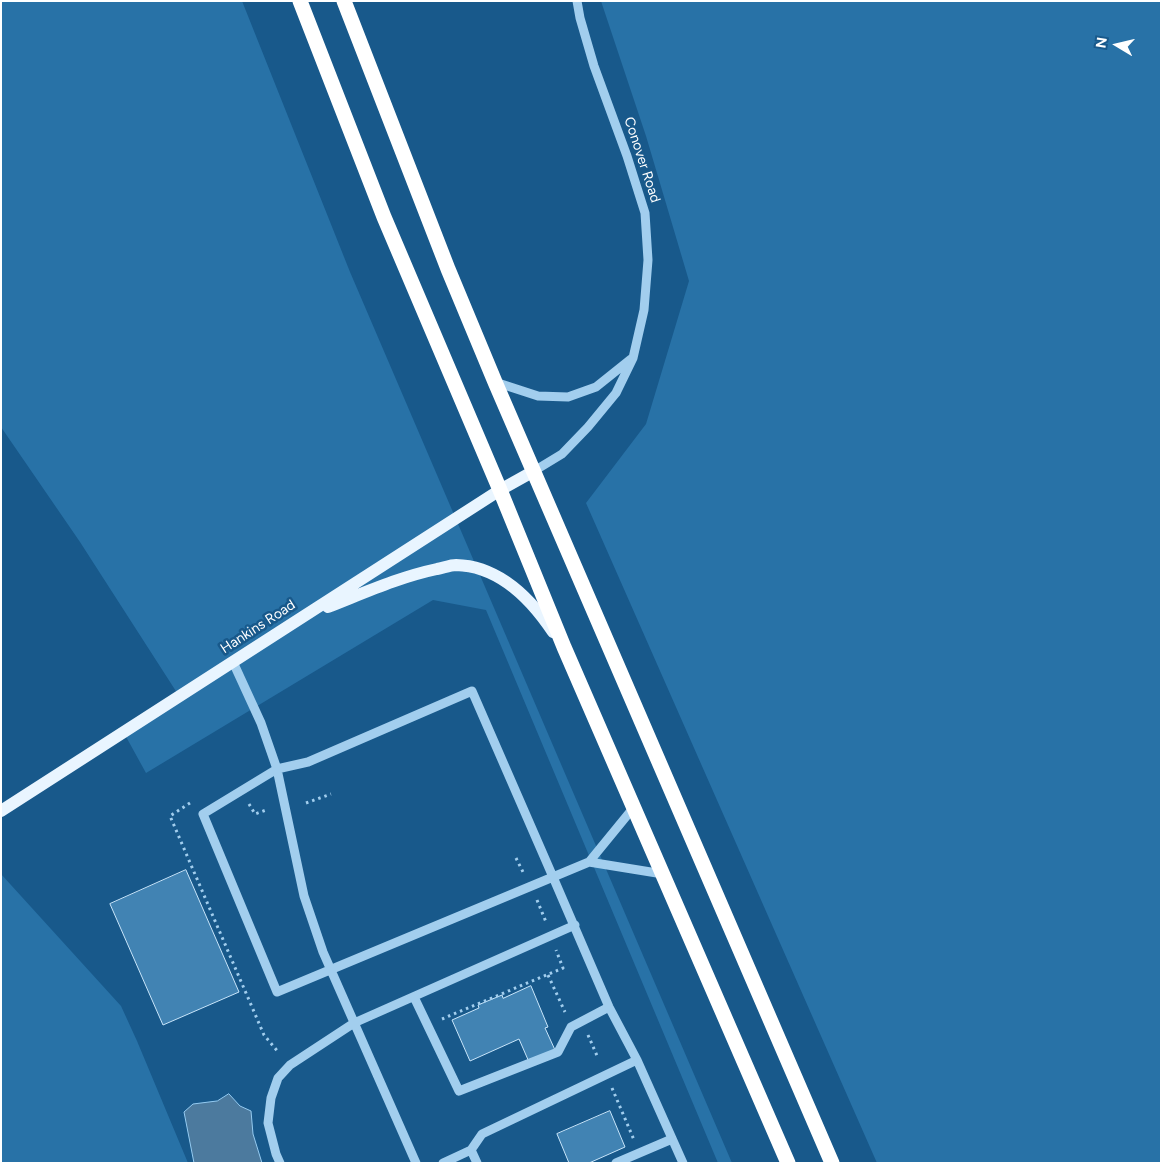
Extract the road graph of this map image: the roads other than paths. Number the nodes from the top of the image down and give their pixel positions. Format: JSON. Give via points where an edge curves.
{"nodes":[{"id":1,"x":300,"y":1,"type":"edge"},
{"id":2,"x":344,"y":1,"type":"edge"},
{"id":3,"x":577,"y":1,"type":"edge"},
{"id":4,"x":633,"y":358,"type":"junction"},
{"id":5,"x":495,"y":382,"type":"junction"},
{"id":6,"x":534,"y":471,"type":"junction"},
{"id":7,"x":500,"y":490,"type":"junction"},
{"id":8,"x":302,"y":616,"type":"junction"},
{"id":9,"x":564,"y":647,"type":"junction"},
{"id":10,"x":232,"y":662,"type":"junction"},
{"id":11,"x":277,"y":769,"type":"junction"},
{"id":12,"x":634,"y":807,"type":"junction"},
{"id":13,"x":1,"y":811,"type":"edge"},
{"id":14,"x":589,"y":862,"type":"junction"},
{"id":15,"x":663,"y":874,"type":"junction"},
{"id":16,"x":553,"y":877,"type":"junction"},
{"id":17,"x":575,"y":925,"type":"junction"},
{"id":18,"x":330,"y":970,"type":"junction"},
{"id":19,"x":414,"y":997,"type":"junction"},
{"id":20,"x":609,"y":1006,"type":"junction"},
{"id":21,"x":354,"y":1022,"type":"junction"},
{"id":22,"x":637,"y":1060,"type":"junction"},
{"id":23,"x":672,"y":1139,"type":"junction"},
{"id":24,"x":471,"y":1150,"type":"junction"},
{"id":25,"x":280,"y":1163,"type":"edge"},
{"id":26,"x":416,"y":1163,"type":"edge"},
{"id":27,"x":443,"y":1163,"type":"edge"},
{"id":28,"x":477,"y":1163,"type":"edge"},
{"id":29,"x":616,"y":1163,"type":"edge"},
{"id":30,"x":683,"y":1163,"type":"edge"},
{"id":31,"x":788,"y":1163,"type":"edge"},
{"id":32,"x":832,"y":1163,"type":"edge"}],
"edges":[{"from":1,"to":7,"type":"highway","via":[[384,217]]},
{"from":2,"to":5,"type":"highway"},
{"from":3,"to":4,"type":"street","name":"Conover Road","via":[[594,66],[645,213],[648,260],[644,310]]},
{"from":4,"to":5,"type":"street","via":[[596,387],[568,396],[538,396]]},
{"from":4,"to":6,"type":"street","name":"Conover Road","via":[[616,394],[588,427],[562,454]]},
{"from":5,"to":6,"type":"highway"},
{"from":6,"to":7,"type":"main road","name":"Hankins Road"},
{"from":6,"to":32,"type":"highway"},
{"from":7,"to":8,"type":"main road","name":"Hankins Road"},
{"from":7,"to":9,"type":"highway"},
{"from":8,"to":9,"type":"main road","via":[[418,573],[455,565],[482,570],[521,592]]},
{"from":8,"to":10,"type":"main road","name":"Hankins Road"},
{"from":9,"to":12,"type":"highway"},
{"from":10,"to":11,"type":"street","via":[[261,723]]},
{"from":10,"to":13,"type":"main road","name":"Hankins Road"},
{"from":11,"to":16,"type":"street","via":[[308,762],[472,691]]},
{"from":11,"to":18,"type":"street","via":[[304,896]]},
{"from":11,"to":18,"type":"street","via":[[203,814],[277,992]]},
{"from":12,"to":14,"type":"street"},
{"from":12,"to":15,"type":"highway"},
{"from":14,"to":15,"type":"street"},
{"from":14,"to":16,"type":"street"},
{"from":15,"to":31,"type":"highway"},
{"from":16,"to":17,"type":"street"},
{"from":16,"to":18,"type":"street"},
{"from":17,"to":19,"type":"street"},
{"from":17,"to":20,"type":"street"},
{"from":18,"to":21,"type":"street"},
{"from":19,"to":20,"type":"street","via":[[459,1091],[558,1052],[571,1027]]},
{"from":19,"to":21,"type":"street"},
{"from":20,"to":22,"type":"street"},
{"from":21,"to":25,"type":"street","via":[[290,1065],[278,1078],[268,1123]]},
{"from":21,"to":26,"type":"street"},
{"from":22,"to":23,"type":"street"},
{"from":22,"to":24,"type":"street","via":[[482,1134]]},
{"from":23,"to":29,"type":"street"},
{"from":23,"to":30,"type":"street"},
{"from":24,"to":27,"type":"street"},
{"from":24,"to":28,"type":"street"}]}
